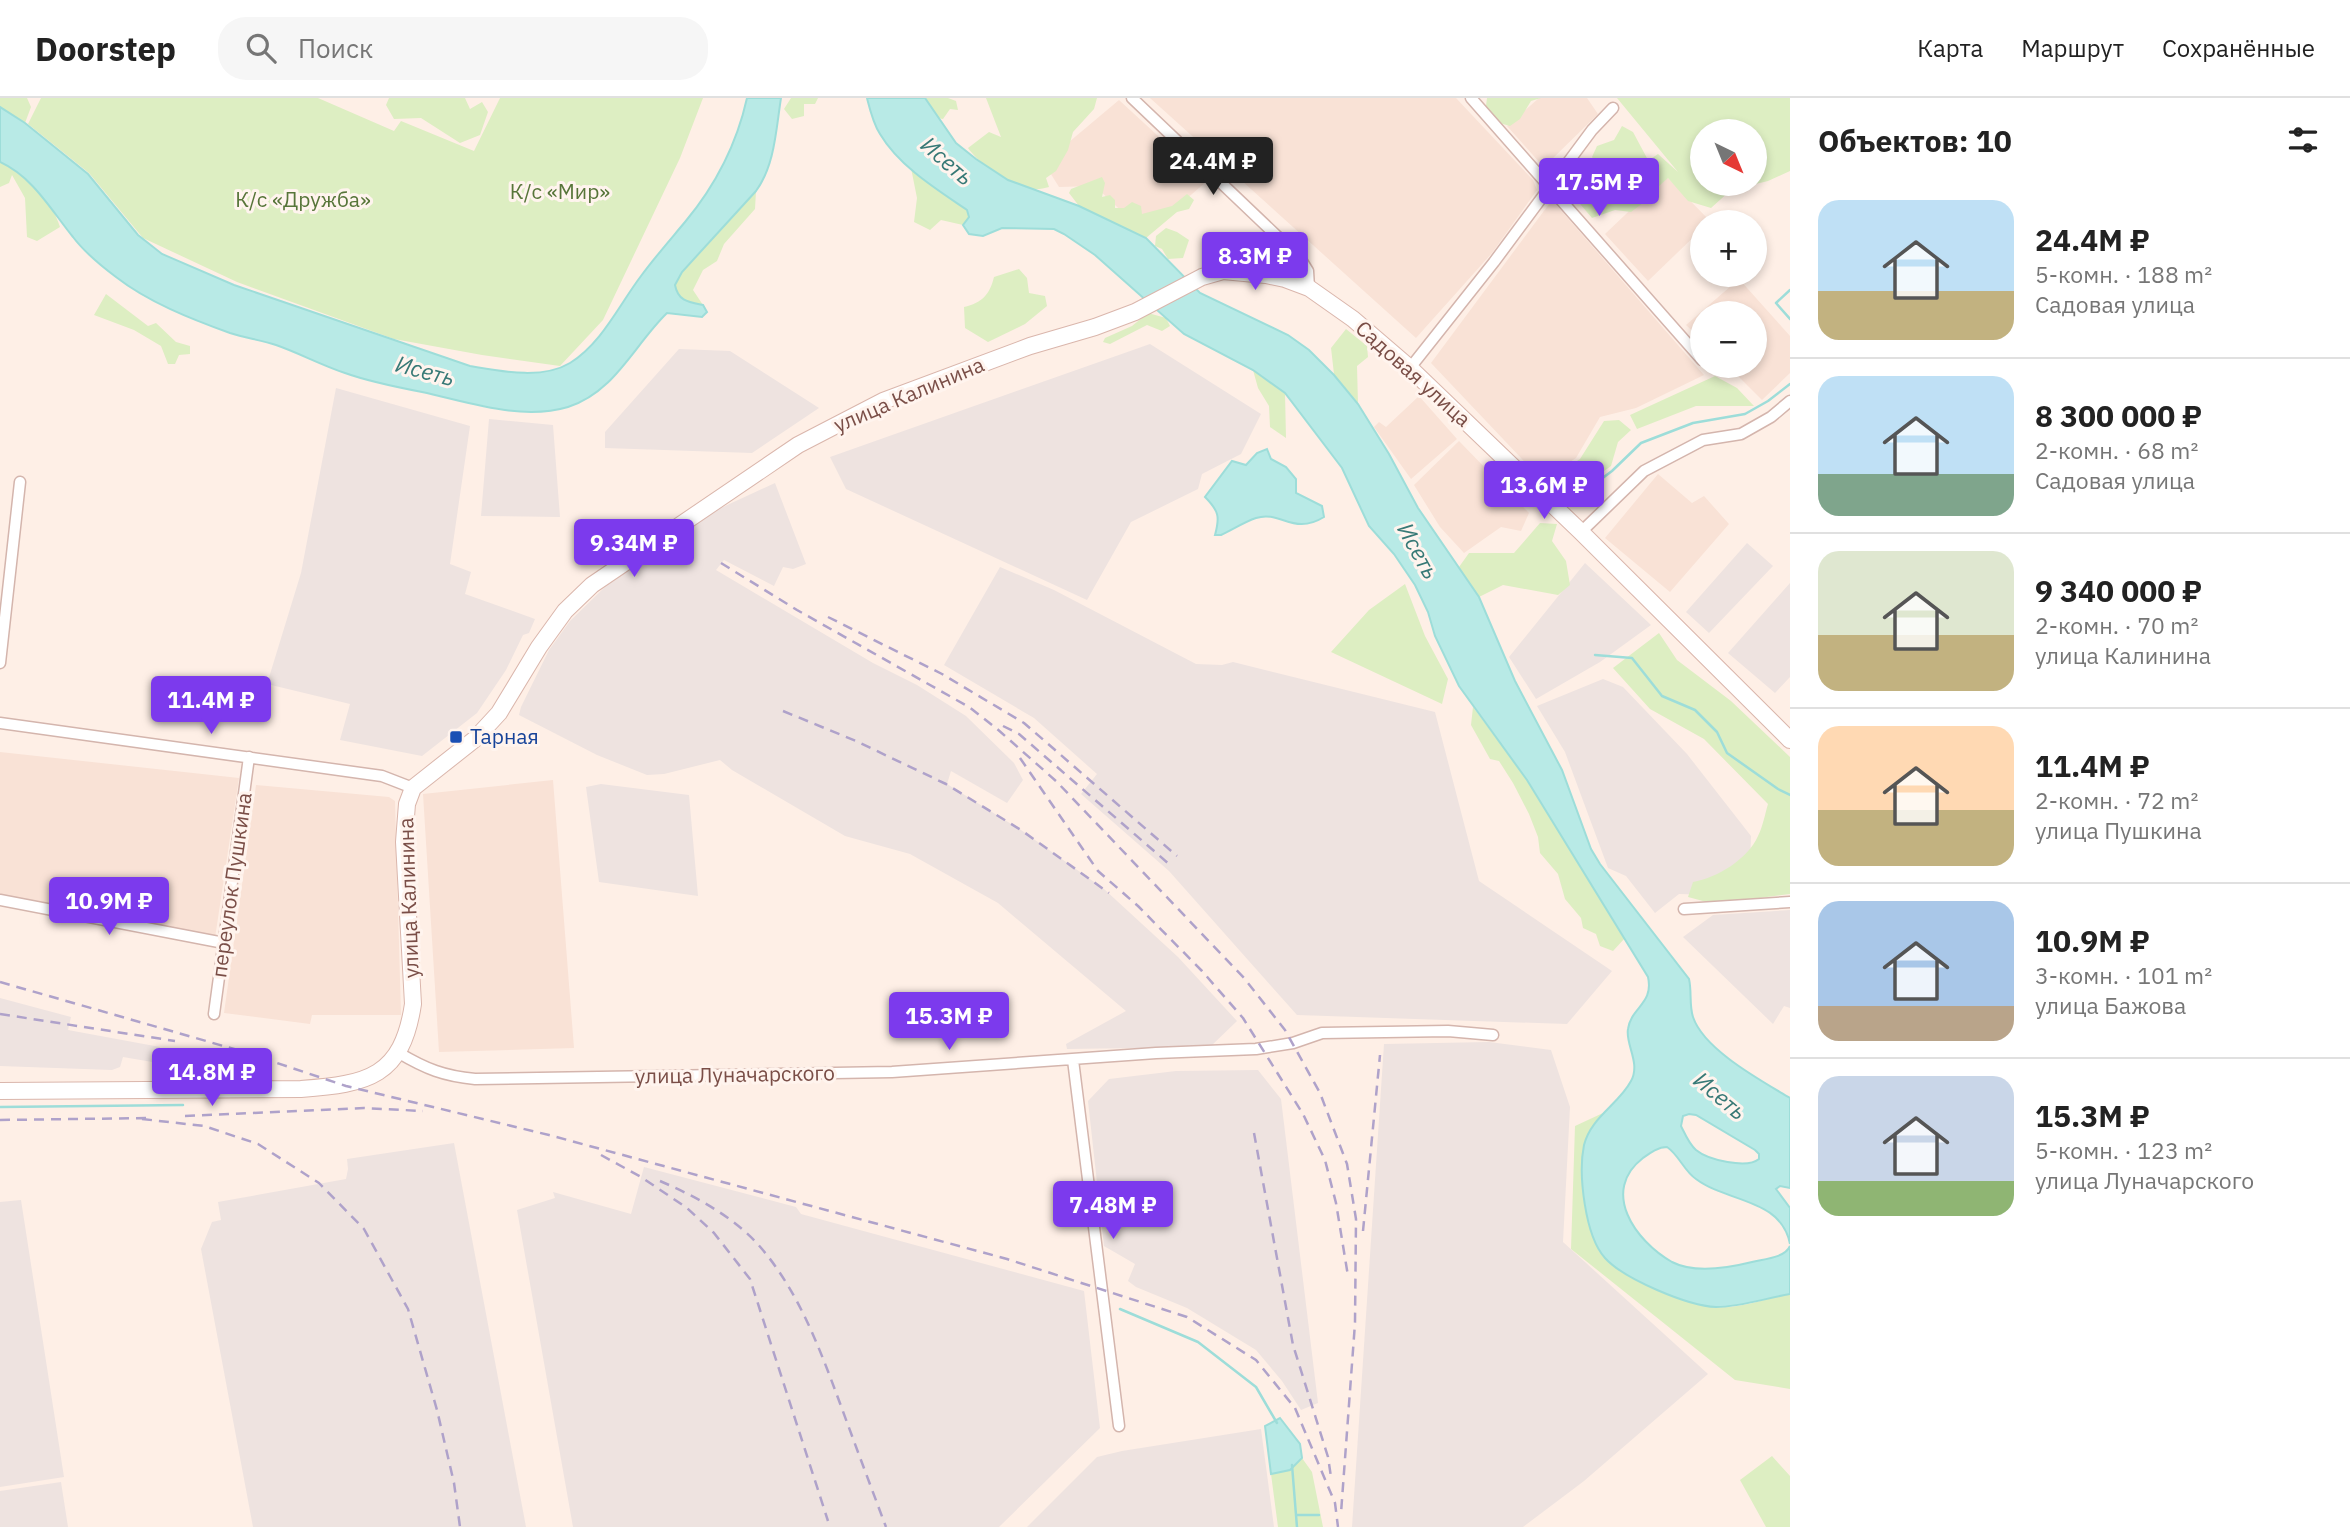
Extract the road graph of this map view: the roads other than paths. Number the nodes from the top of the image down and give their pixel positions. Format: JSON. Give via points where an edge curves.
{"nodes":[{"id":1,"x":1132,"y":98,"type":"edge"},
{"id":2,"x":1471,"y":98,"type":"edge"},
{"id":3,"x":1613,"y":108,"type":"dead end"},
{"id":4,"x":1551,"y":187,"type":"junction"},
{"id":5,"x":1202,"y":277,"type":"joint"},
{"id":6,"x":1309,"y":289,"type":"junction"},
{"id":7,"x":1690,"y":346,"type":"edge"},
{"id":8,"x":1410,"y":368,"type":"junction"},
{"id":9,"x":1790,"y":401,"type":"edge"},
{"id":10,"x":20,"y":482,"type":"dead end"},
{"id":11,"x":1581,"y":532,"type":"junction"},
{"id":12,"x":0,"y":663,"type":"edge"},
{"id":13,"x":0,"y":723,"type":"edge"},
{"id":14,"x":1790,"y":740,"type":"edge"},
{"id":15,"x":249,"y":757,"type":"junction"},
{"id":16,"x":413,"y":788,"type":"junction"},
{"id":17,"x":0,"y":900,"type":"edge"},
{"id":18,"x":1790,"y":902,"type":"edge"},
{"id":19,"x":1684,"y":909,"type":"dead end"},
{"id":20,"x":224,"y":943,"type":"junction"},
{"id":21,"x":214,"y":1014,"type":"dead end"},
{"id":22,"x":1493,"y":1035,"type":"dead end"},
{"id":23,"x":399,"y":1053,"type":"junction"},
{"id":24,"x":1073,"y":1060,"type":"junction"},
{"id":25,"x":0,"y":1091,"type":"edge"},
{"id":26,"x":1119,"y":1426,"type":"dead end"}],
"edges":[{"from":1,"to":6,"type":"street","via":[[1300,258],[1308,271]]},
{"from":2,"to":4,"type":"street"},
{"from":3,"to":4,"type":"street"},
{"from":4,"to":7,"type":"street"},
{"from":4,"to":8,"type":"street"},
{"from":5,"to":6,"type":"main road","name":"Садовая улица","via":[[1242,272],[1285,279]]},
{"from":5,"to":16,"type":"main road","name":"улица Калинина","via":[[1135,312],[883,401],[798,446],[592,585],[565,611],[499,713],[475,739]]},
{"from":6,"to":8,"type":"main road","name":"Садовая улица"},
{"from":8,"to":11,"type":"main road","name":"Садовая улица"},
{"from":9,"to":11,"type":"street","via":[[1741,434],[1703,440],[1644,471]]},
{"from":10,"to":12,"type":"street"},
{"from":11,"to":14,"type":"main road","name":"Садовая улица"},
{"from":13,"to":15,"type":"street"},
{"from":15,"to":16,"type":"street","via":[[382,776]]},
{"from":15,"to":20,"type":"street","name":"переулок Пушкина"},
{"from":16,"to":23,"type":"main road","name":"улица Калинина","via":[[404,842],[413,1004]]},
{"from":17,"to":20,"type":"street"},
{"from":18,"to":19,"type":"street"},
{"from":20,"to":21,"type":"street","name":"переулок Пушкина"},
{"from":22,"to":24,"type":"street","name":"улица Луначарского","via":[[1322,1033],[1256,1049]]},
{"from":23,"to":24,"type":"street","name":"улица Луначарского","via":[[448,1076],[475,1079],[892,1072]]},
{"from":23,"to":25,"type":"main road","via":[[371,1076],[346,1086]]},
{"from":24,"to":26,"type":"street"}]}
